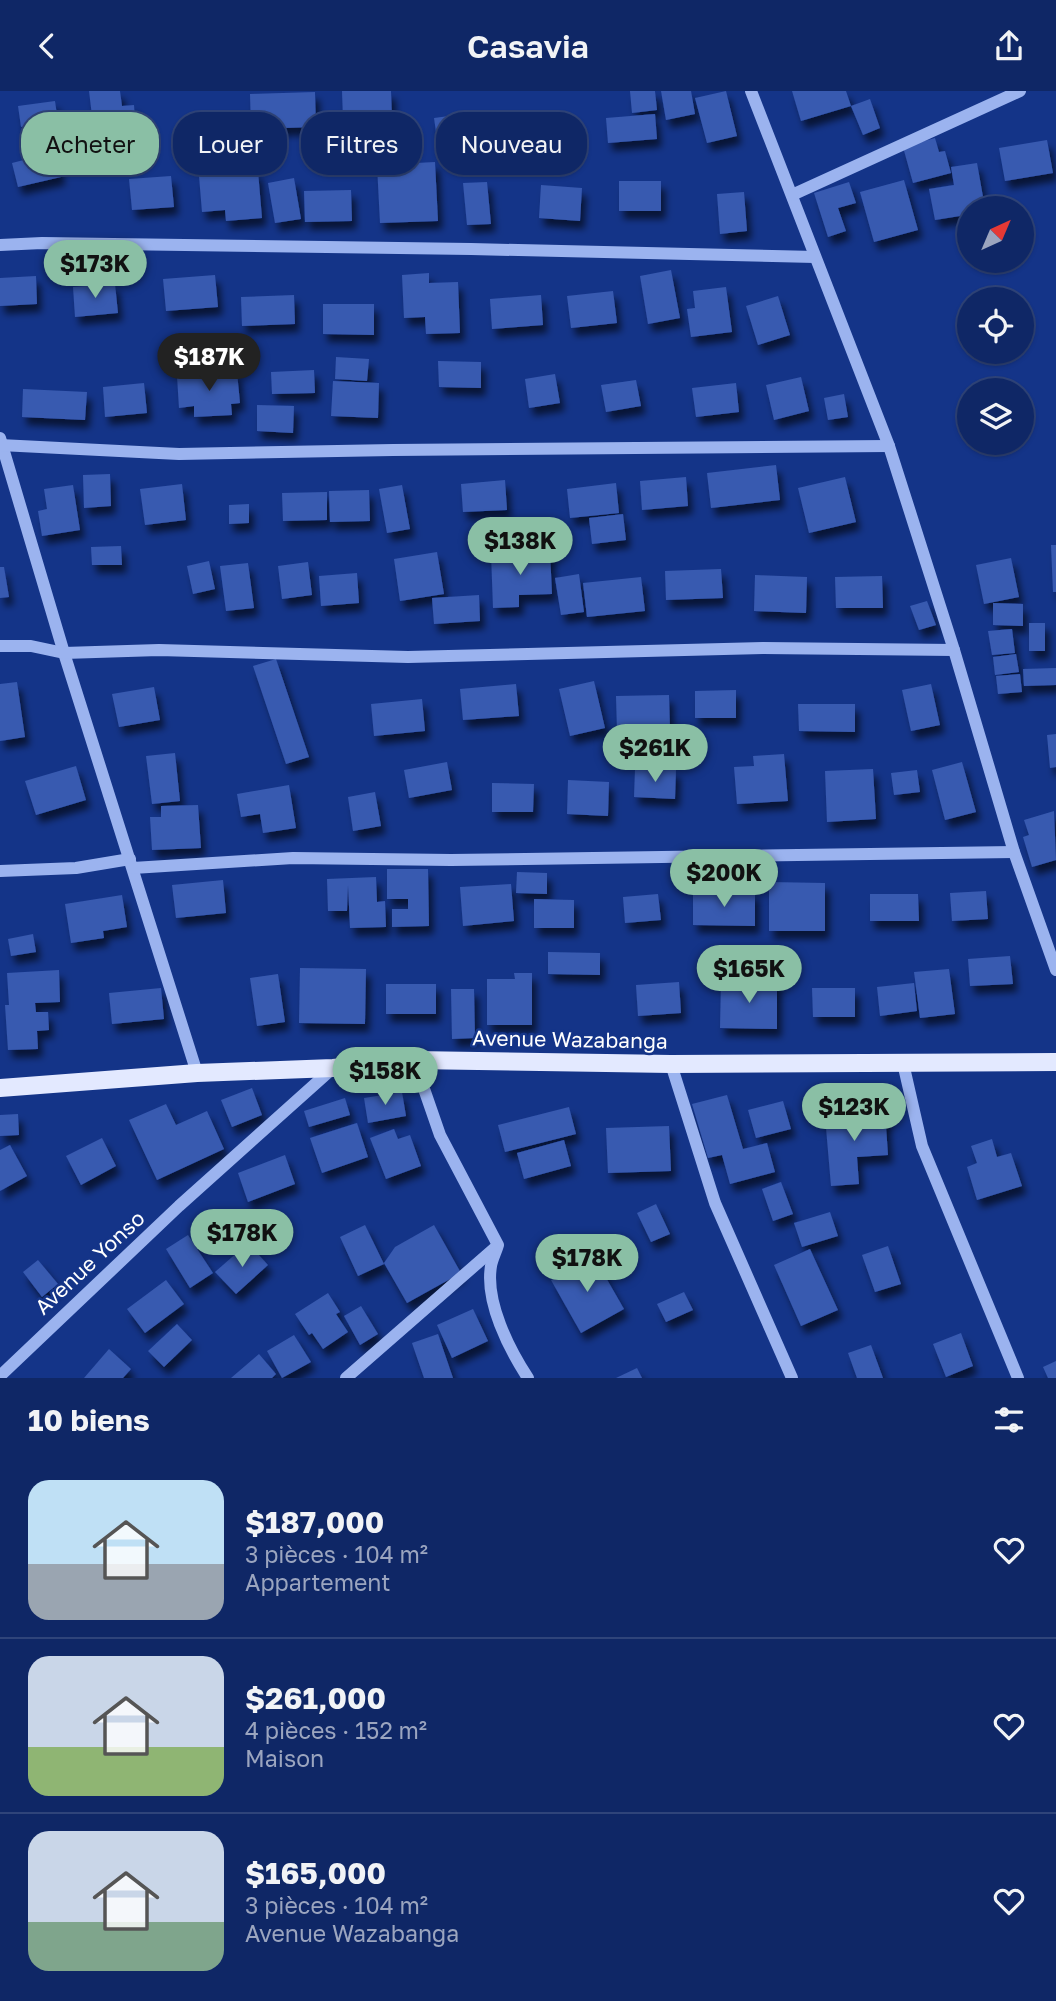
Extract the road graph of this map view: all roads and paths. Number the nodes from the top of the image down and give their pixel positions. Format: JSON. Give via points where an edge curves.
{"nodes":[{"id":1,"x":751,"y":91,"type":"edge"},
{"id":2,"x":1020,"y":91,"type":"edge"},
{"id":3,"x":792,"y":195,"type":"junction"},
{"id":4,"x":0,"y":245,"type":"edge"},
{"id":5,"x":815,"y":257,"type":"junction"},
{"id":6,"x":1,"y":443,"type":"edge"},
{"id":7,"x":889,"y":446,"type":"junction"},
{"id":8,"x":0,"y":646,"type":"edge"},
{"id":9,"x":954,"y":650,"type":"junction"},
{"id":10,"x":64,"y":653,"type":"junction"},
{"id":11,"x":1014,"y":852,"type":"junction"},
{"id":12,"x":131,"y":863,"type":"junction"},
{"id":13,"x":0,"y":871,"type":"edge"},
{"id":14,"x":1056,"y":970,"type":"edge"},
{"id":15,"x":414,"y":1061,"type":"junction"},
{"id":16,"x":1056,"y":1062,"type":"edge"},
{"id":17,"x":671,"y":1063,"type":"junction"},
{"id":18,"x":903,"y":1063,"type":"junction"},
{"id":19,"x":333,"y":1068,"type":"junction"},
{"id":20,"x":197,"y":1073,"type":"junction"},
{"id":21,"x":0,"y":1088,"type":"edge"},
{"id":22,"x":498,"y":1245,"type":"junction"},
{"id":23,"x":0,"y":1375,"type":"edge"},
{"id":24,"x":346,"y":1378,"type":"edge"},
{"id":25,"x":528,"y":1378,"type":"edge"},
{"id":26,"x":792,"y":1378,"type":"edge"},
{"id":27,"x":1018,"y":1378,"type":"edge"}],
"edges":[{"from":1,"to":3,"type":"street"},
{"from":2,"to":3,"type":"street"},
{"from":3,"to":5,"type":"street"},
{"from":4,"to":5,"type":"street"},
{"from":5,"to":7,"type":"street"},
{"from":6,"to":7,"type":"street","via":[[179,454]]},
{"from":6,"to":10,"type":"street"},
{"from":7,"to":9,"type":"street"},
{"from":8,"to":10,"type":"street"},
{"from":9,"to":10,"type":"street","via":[[763,648],[408,657],[159,650]]},
{"from":9,"to":11,"type":"street"},
{"from":10,"to":12,"type":"street"},
{"from":11,"to":12,"type":"street","via":[[451,860],[293,857]]},
{"from":11,"to":14,"type":"street"},
{"from":12,"to":13,"type":"street"},
{"from":12,"to":20,"type":"street"},
{"from":15,"to":17,"type":"main road","name":"Avenue Wazabanga"},
{"from":15,"to":19,"type":"main road","name":"Avenue Wazabanga"},
{"from":15,"to":22,"type":"street","via":[[440,1135]]},
{"from":16,"to":18,"type":"main road","name":"Avenue Wazabanga"},
{"from":17,"to":18,"type":"main road","name":"Avenue Wazabanga"},
{"from":17,"to":26,"type":"street","via":[[715,1203]]},
{"from":18,"to":27,"type":"street","via":[[922,1146]]},
{"from":19,"to":20,"type":"main road","name":"Avenue Wazabanga"},
{"from":19,"to":23,"type":"street","name":"Avenue Yonso"},
{"from":20,"to":21,"type":"main road","name":"Avenue Wazabanga"},
{"from":22,"to":24,"type":"street"},
{"from":22,"to":25,"type":"street","via":[[490,1267],[493,1305],[514,1357]]}]}
